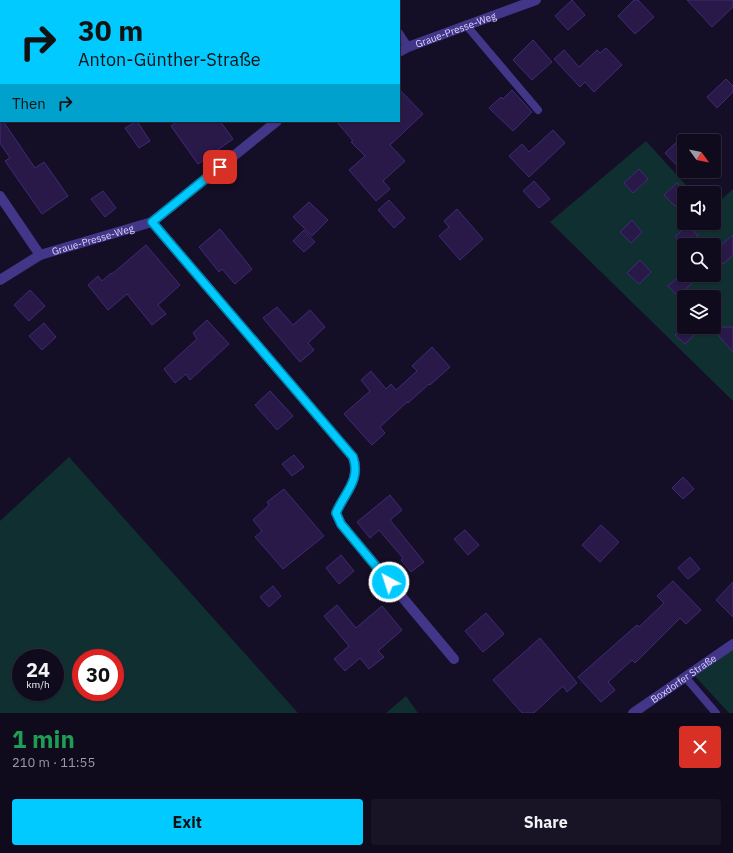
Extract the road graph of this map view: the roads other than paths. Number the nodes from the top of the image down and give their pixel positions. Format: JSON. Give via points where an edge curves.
{"nodes":[{"id":1,"x":536,"y":0,"type":"edge"},
{"id":2,"x":466,"y":25,"type":"junction"},
{"id":3,"x":400,"y":34,"type":"edge"},
{"id":4,"x":408,"y":46,"type":"junction"},
{"id":5,"x":400,"y":51,"type":"edge"},
{"id":6,"x":538,"y":110,"type":"dead end"},
{"id":7,"x":276,"y":122,"type":"edge"},
{"id":8,"x":0,"y":196,"type":"edge"},
{"id":9,"x":152,"y":222,"type":"junction"},
{"id":10,"x":40,"y":255,"type":"junction"},
{"id":11,"x":0,"y":280,"type":"edge"},
{"id":12,"x":733,"y":644,"type":"edge"},
{"id":13,"x":454,"y":659,"type":"dead end"},
{"id":14,"x":686,"y":678,"type":"junction"},
{"id":15,"x":633,"y":713,"type":"edge"},
{"id":16,"x":716,"y":713,"type":"edge"}],
"edges":[{"from":1,"to":2,"type":"street","name":"Graue-Presse-Weg"},
{"from":2,"to":4,"type":"street","name":"Graue-Presse-Weg"},
{"from":2,"to":6,"type":"lane"},
{"from":3,"to":4,"type":"lane"},
{"from":4,"to":5,"type":"street","name":"Graue-Presse-Weg"},
{"from":7,"to":9,"type":"street","name":"Graue-Presse-Weg"},
{"from":8,"to":10,"type":"street"},
{"from":9,"to":10,"type":"street","name":"Graue-Presse-Weg"},
{"from":9,"to":13,"type":"street","via":[[353,457],[357,468],[355,480],[342,498],[336,513],[341,524]]},
{"from":10,"to":11,"type":"street","name":"Graue-Presse-Weg"},
{"from":12,"to":14,"type":"street","name":"Boxdorfer Straße"},
{"from":14,"to":15,"type":"street","name":"Boxdorfer Straße"},
{"from":14,"to":16,"type":"lane"}]}
